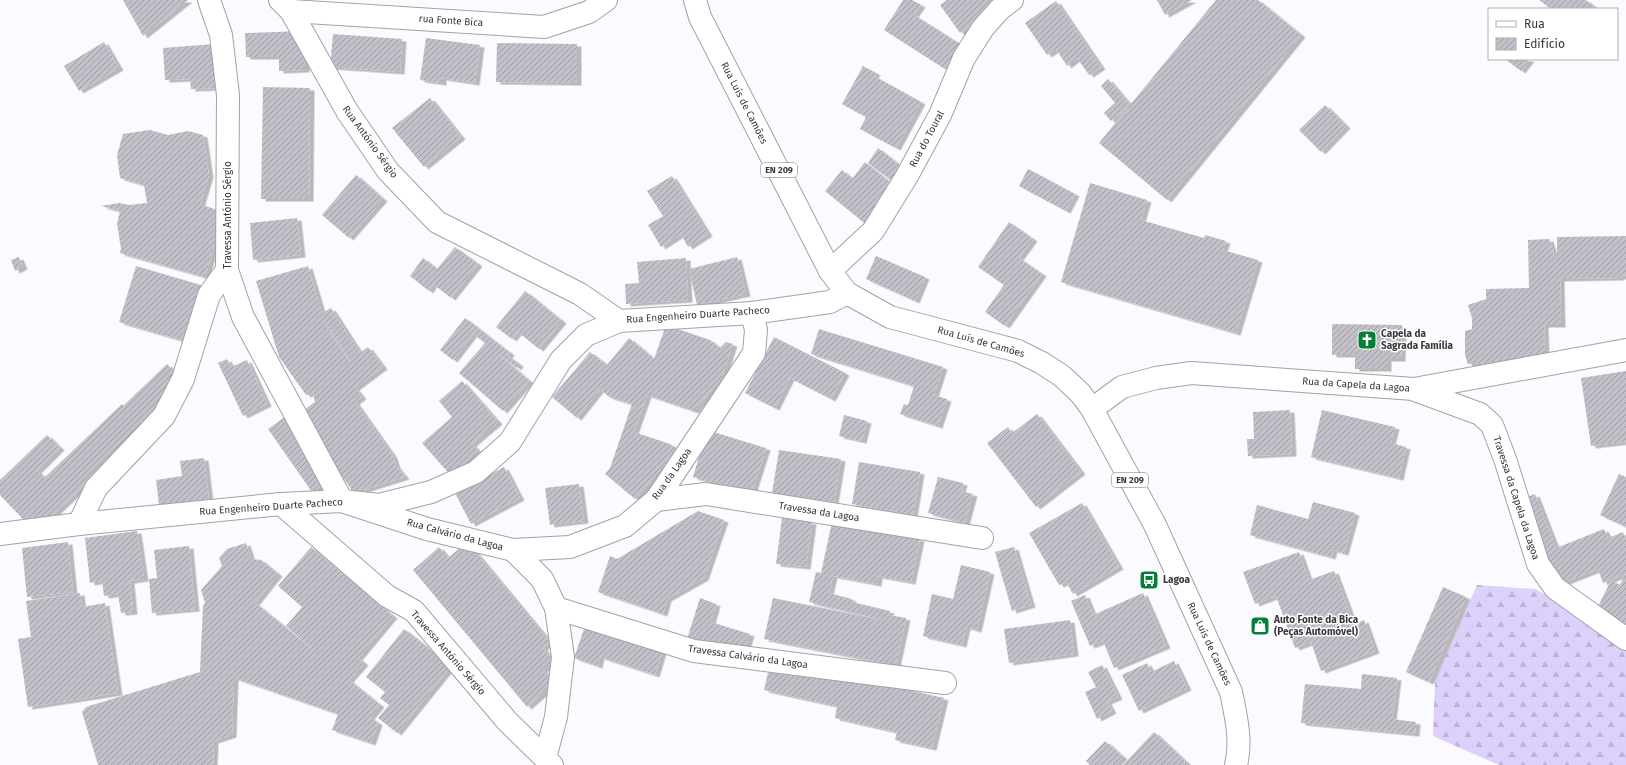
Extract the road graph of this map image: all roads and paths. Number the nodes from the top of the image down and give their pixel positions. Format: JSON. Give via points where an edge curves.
{"nodes":[{"id":1,"x":209,"y":0,"type":"edge"},
{"id":2,"x":606,"y":0,"type":"edge"},
{"id":3,"x":695,"y":0,"type":"edge"},
{"id":4,"x":1012,"y":0,"type":"edge"},
{"id":5,"x":285,"y":6,"type":"edge"},
{"id":6,"x":227,"y":270,"type":"junction"},
{"id":7,"x":830,"y":271,"type":"junction"},
{"id":8,"x":847,"y":293,"type":"junction"},
{"id":9,"x":752,"y":313,"type":"junction"},
{"id":10,"x":620,"y":321,"type":"junction"},
{"id":11,"x":1626,"y":350,"type":"edge"},
{"id":12,"x":1414,"y":389,"type":"junction"},
{"id":13,"x":1092,"y":409,"type":"junction"},
{"id":14,"x":656,"y":500,"type":"junction"},
{"id":15,"x":342,"y":501,"type":"junction"},
{"id":16,"x":281,"y":504,"type":"junction"},
{"id":17,"x":79,"y":524,"type":"junction"},
{"id":18,"x":0,"y":534,"type":"edge"},
{"id":19,"x":982,"y":538,"type":"dead end"},
{"id":20,"x":513,"y":550,"type":"junction"},
{"id":21,"x":556,"y":608,"type":"junction"},
{"id":22,"x":1626,"y":639,"type":"edge"},
{"id":23,"x":945,"y":683,"type":"dead end"},
{"id":24,"x":549,"y":761,"type":"edge"},
{"id":25,"x":1236,"y":765,"type":"edge"}],
"edges":[{"from":1,"to":6,"type":"street","name":"Travessa António Sérgio","via":[[222,35],[228,95]]},
{"from":2,"to":5,"type":"street","name":"rua Fonte Bica","via":[[589,12],[544,27]]},
{"from":3,"to":7,"type":"street","name":"Rua Luís de Camões","number":"EN 209","via":[[700,17]]},
{"from":4,"to":7,"type":"street","name":"Rua do Toural","via":[[983,28],[964,58],[940,115],[873,232]]},
{"from":5,"to":10,"type":"street","name":"Rua António Sérgio","via":[[347,111],[388,171],[437,222],[580,294]]},
{"from":6,"to":15,"type":"street","name":"Travessa António Sérgio","via":[[243,318]]},
{"from":6,"to":17,"type":"street","via":[[209,295],[183,379],[164,416],[96,488]]},
{"from":7,"to":8,"type":"street","name":"Rua Luís de Camões","number":"EN 209"},
{"from":8,"to":9,"type":"street","name":"Rua Engenheiro Duarte Pacheco","via":[[830,302]]},
{"from":8,"to":13,"type":"street","name":"Rua Luís de Camões","number":"EN 209","via":[[890,316],[1018,351],[1042,362],[1062,376]]},
{"from":9,"to":10,"type":"street","name":"Rua Engenheiro Duarte Pacheco"},
{"from":9,"to":14,"type":"street","name":"Rua da Lagoa","via":[[756,330],[754,354]]},
{"from":10,"to":15,"type":"street","name":"Rua Engenheiro Duarte Pacheco","via":[[586,336],[561,360],[510,442],[476,472],[431,492],[379,505]]},
{"from":11,"to":12,"type":"street","name":"Rua da Capela da Lagoa"},
{"from":12,"to":13,"type":"street","name":"Rua da Capela da Lagoa","via":[[1191,373],[1156,378],[1122,387]]},
{"from":12,"to":22,"type":"street","name":"Travessa da Capela da Lagoa","via":[[1480,414],[1492,426],[1538,564],[1555,588]]},
{"from":13,"to":25,"type":"street","name":"Rua Luís de Camões","number":"EN 209","via":[[1155,525],[1231,692],[1237,722]]},
{"from":14,"to":19,"type":"street","name":"Travessa da Lagoa","via":[[706,494]]},
{"from":14,"to":20,"type":"street","name":"Rua da Lagoa","via":[[625,526],[570,547]]},
{"from":15,"to":16,"type":"street","name":"Rua Engenheiro Duarte Pacheco"},
{"from":15,"to":20,"type":"street","name":"Rua Calvário da Lagoa","via":[[427,529]]},
{"from":16,"to":17,"type":"street","name":"Rua Engenheiro Duarte Pacheco"},
{"from":16,"to":24,"type":"street","name":"Travessa António Sérgio","via":[[387,596],[414,611],[507,721]]},
{"from":17,"to":18,"type":"street","name":"Rua Engenheiro Duarte Pacheco"},
{"from":20,"to":21,"type":"street","name":"Rua Calvário da Lagoa","via":[[542,579]]},
{"from":21,"to":23,"type":"street","name":"Travessa Calvário da Lagoa","via":[[694,651]]},
{"from":21,"to":24,"type":"street","name":"Rua Calvário da Lagoa","via":[[563,657]]}]}
